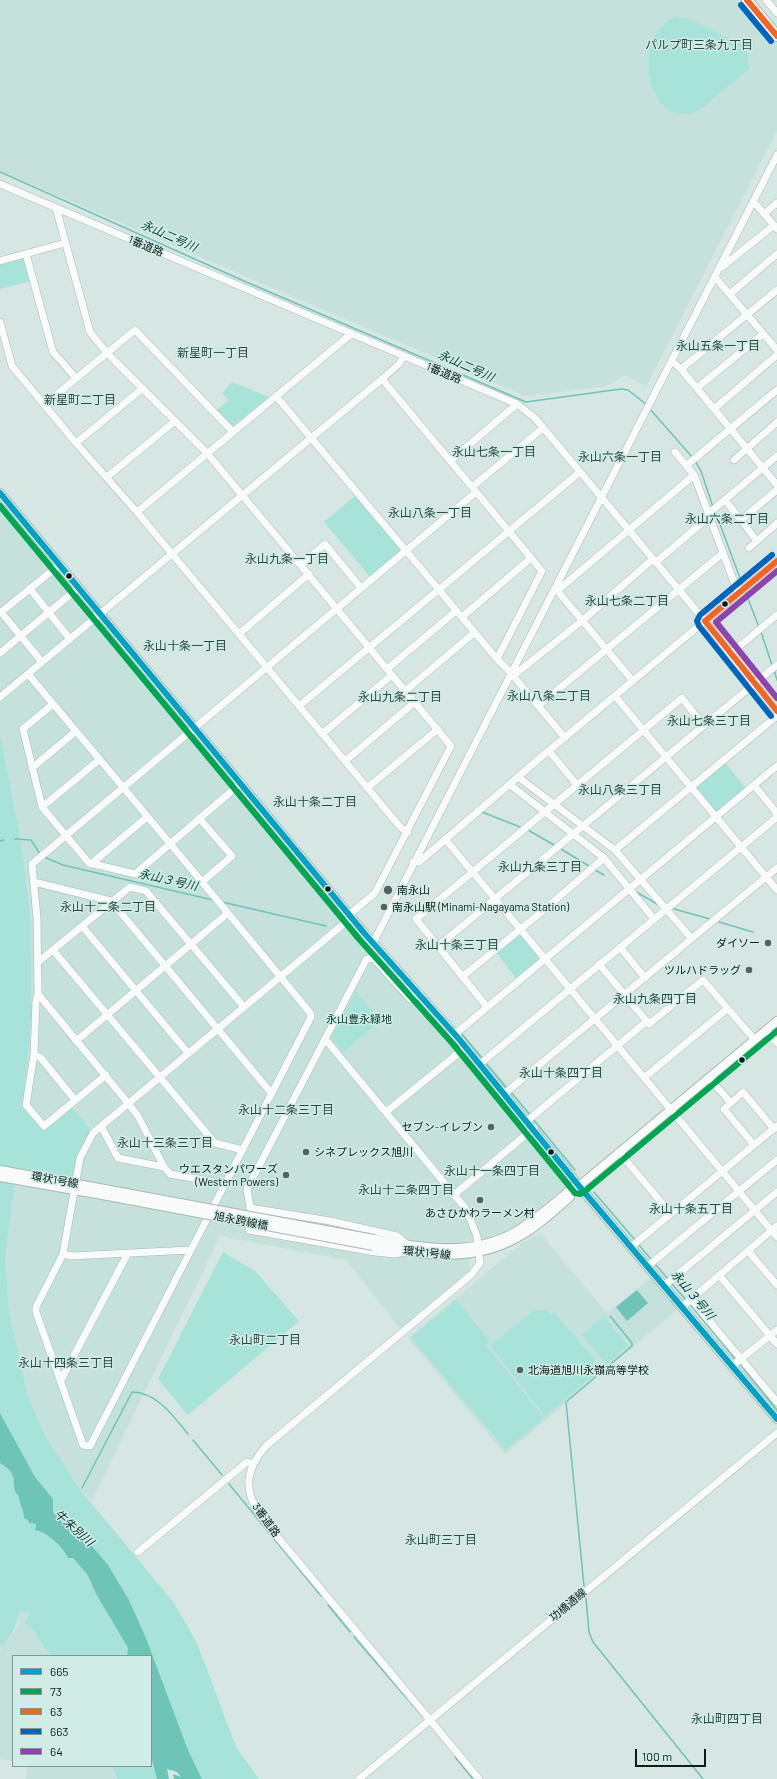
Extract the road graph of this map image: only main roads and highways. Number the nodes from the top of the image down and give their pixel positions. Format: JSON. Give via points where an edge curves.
{"nodes":[{"id":1,"x":747,"y":0,"type":"edge"},
{"id":2,"x":756,"y":0,"type":"edge"},
{"id":3,"x":777,"y":26,"type":"edge"},
{"id":4,"x":777,"y":36,"type":"edge"},
{"id":5,"x":0,"y":493,"type":"edge"},
{"id":6,"x":777,"y":1021,"type":"edge"},
{"id":7,"x":0,"y":1170,"type":"edge"},
{"id":8,"x":0,"y":1176,"type":"edge"},
{"id":9,"x":579,"y":1186,"type":"junction"},
{"id":10,"x":75,"y":1187,"type":"junction"},
{"id":11,"x":109,"y":1193,"type":"joint"},
{"id":12,"x":374,"y":1242,"type":"joint"},
{"id":13,"x":777,"y":1419,"type":"edge"}],
"edges":[{"from":1,"to":4,"type":"highway"},
{"from":2,"to":3,"type":"highway"},
{"from":5,"to":9,"type":"main road","via":[[373,943],[466,1047],[483,1062],[530,1118],[534,1128]]},
{"from":6,"to":9,"type":"main road","name":"環状1号線"},
{"from":7,"to":10,"type":"main road","name":"環状1号線"},
{"from":8,"to":10,"type":"main road","name":"環状1号線"},
{"from":9,"to":12,"type":"main road","name":"環状1号線","via":[[519,1230],[480,1249],[409,1248]]},
{"from":9,"to":13,"type":"main road","via":[[687,1303],[737,1363]]},
{"from":10,"to":11,"type":"main road","name":"環状1号線"},
{"from":11,"to":12,"type":"main road","name":"旭永跨線橋","bridge":true}]}
